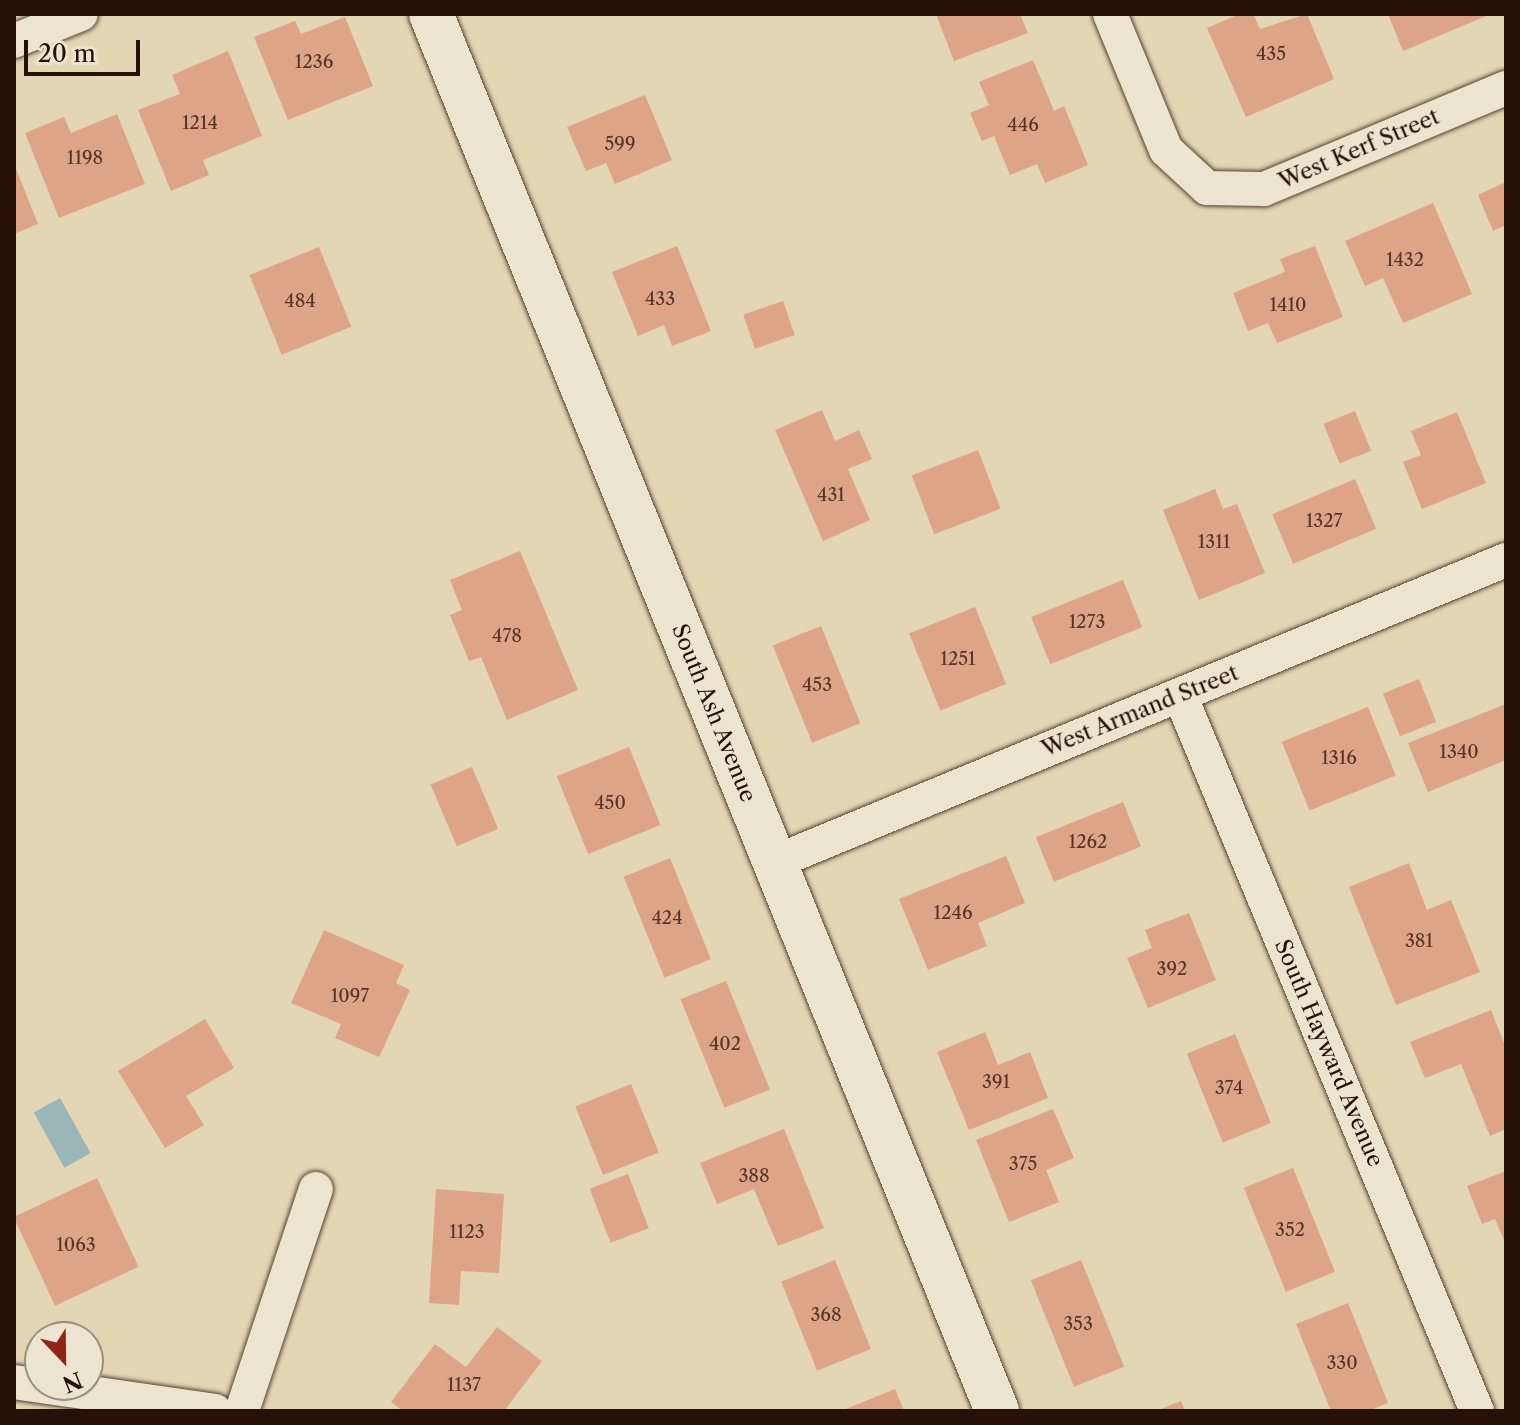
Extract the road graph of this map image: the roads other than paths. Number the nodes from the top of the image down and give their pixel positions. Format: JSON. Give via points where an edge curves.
{"nodes":[{"id":1,"x":81,"y":14,"type":"edge"},
{"id":2,"x":431,"y":14,"type":"edge"},
{"id":3,"x":1110,"y":14,"type":"edge"},
{"id":4,"x":14,"y":41,"type":"edge"},
{"id":5,"x":1506,"y":88,"type":"edge"},
{"id":6,"x":1506,"y":560,"type":"edge"},
{"id":7,"x":1180,"y":695,"type":"junction"},
{"id":8,"x":775,"y":862,"type":"junction"},
{"id":9,"x":316,"y":1189,"type":"dead end"},
{"id":10,"x":14,"y":1382,"type":"edge"},
{"id":11,"x":215,"y":1411,"type":"edge"},
{"id":12,"x":242,"y":1411,"type":"edge"},
{"id":13,"x":997,"y":1411,"type":"edge"},
{"id":14,"x":1477,"y":1411,"type":"edge"}],
"edges":[{"from":1,"to":4,"type":"street"},
{"from":2,"to":8,"type":"street","name":"South Ash Avenue"},
{"from":3,"to":5,"type":"street","name":"West Kerf Street","via":[[1166,150],[1207,188],[1264,189]]},
{"from":6,"to":7,"type":"street","name":"West Armand Street"},
{"from":7,"to":8,"type":"street","name":"West Armand Street"},
{"from":7,"to":14,"type":"street","name":"South Hayward Avenue"},
{"from":8,"to":13,"type":"street","name":"South Ash Avenue"},
{"from":9,"to":12,"type":"street"},
{"from":10,"to":11,"type":"street"}]}
